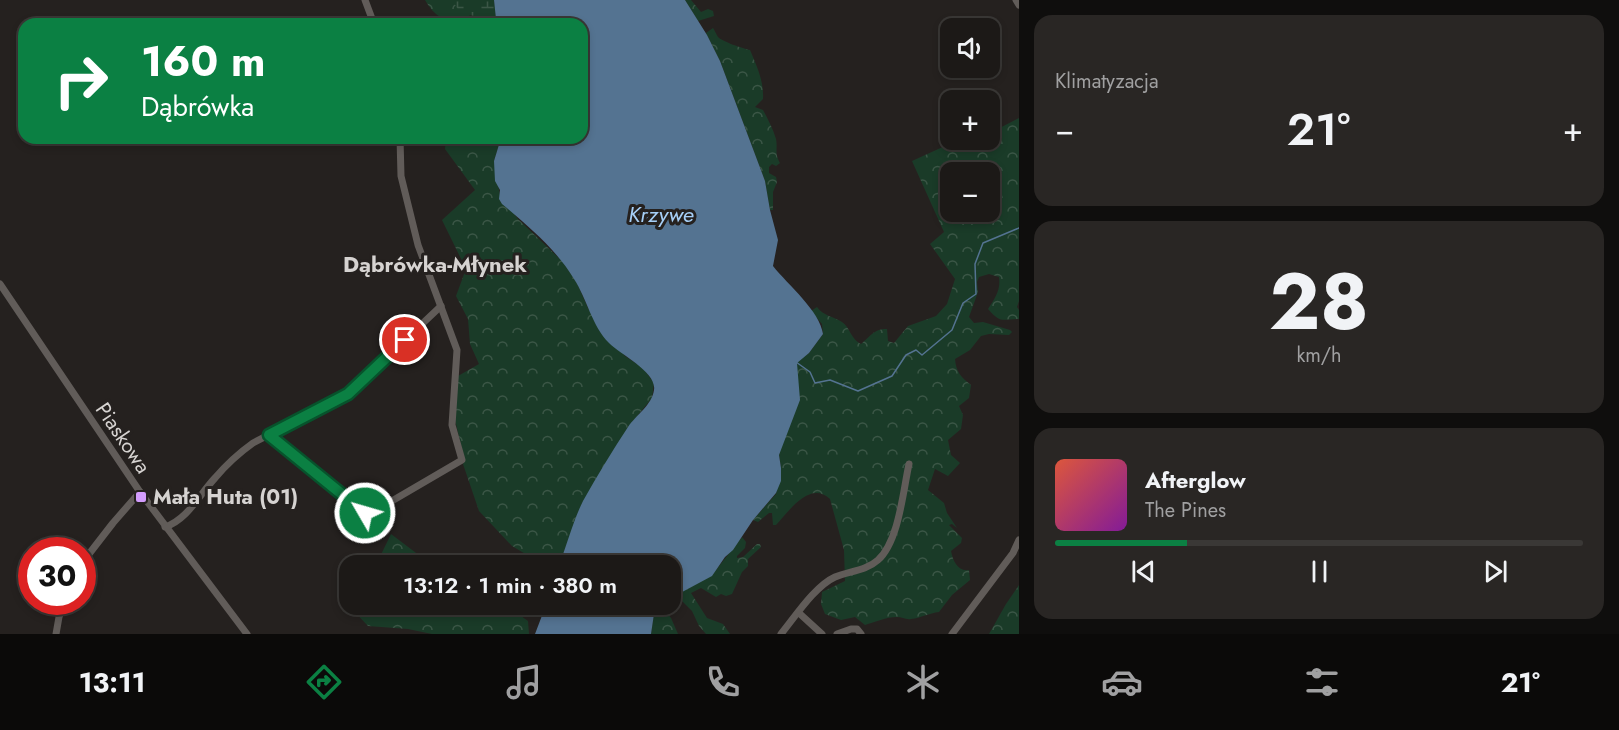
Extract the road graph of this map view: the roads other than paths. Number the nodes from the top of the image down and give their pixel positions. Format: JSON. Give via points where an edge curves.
{"nodes":[{"id":1,"x":365,"y":0,"type":"edge"},
{"id":2,"x":1016,"y":0,"type":"edge"},
{"id":3,"x":1019,"y":4,"type":"edge"},
{"id":4,"x":372,"y":18,"type":"edge"},
{"id":5,"x":400,"y":144,"type":"edge"},
{"id":6,"x":0,"y":284,"type":"edge"},
{"id":7,"x":441,"y":306,"type":"junction"},
{"id":8,"x":269,"y":435,"type":"junction"},
{"id":9,"x":909,"y":464,"type":"dead end"},
{"id":10,"x":140,"y":492,"type":"junction"},
{"id":11,"x":165,"y":526,"type":"junction"},
{"id":12,"x":1019,"y":540,"type":"edge"},
{"id":13,"x":96,"y":545,"type":"edge"},
{"id":14,"x":799,"y":613,"type":"junction"},
{"id":15,"x":60,"y":615,"type":"edge"},
{"id":16,"x":56,"y":634,"type":"edge"},
{"id":17,"x":247,"y":634,"type":"edge"},
{"id":18,"x":781,"y":634,"type":"edge"},
{"id":19,"x":822,"y":634,"type":"edge"},
{"id":20,"x":837,"y":634,"type":"edge"},
{"id":21,"x":861,"y":634,"type":"edge"},
{"id":22,"x":952,"y":634,"type":"edge"}],
"edges":[{"from":1,"to":4,"type":"street"},
{"from":2,"to":3,"type":"street"},
{"from":5,"to":7,"type":"street","via":[[401,176],[409,208],[424,264]]},
{"from":6,"to":10,"type":"street","name":"Piaskowa"},
{"from":7,"to":8,"type":"street","via":[[348,394]]},
{"from":7,"to":8,"type":"street","via":[[457,350],[452,425],[462,460],[365,513]]},
{"from":8,"to":11,"type":"street","via":[[242,451],[216,476],[184,517]]},
{"from":9,"to":14,"type":"street","via":[[894,531],[878,560],[824,585]]},
{"from":10,"to":11,"type":"street","name":"Piaskowa"},
{"from":10,"to":13,"type":"street"},
{"from":11,"to":17,"type":"street","name":"Piaskowa"},
{"from":12,"to":22,"type":"street"},
{"from":14,"to":18,"type":"street"},
{"from":14,"to":19,"type":"street"},
{"from":15,"to":16,"type":"street"},
{"from":20,"to":21,"type":"street","via":[[851,629]]}]}
